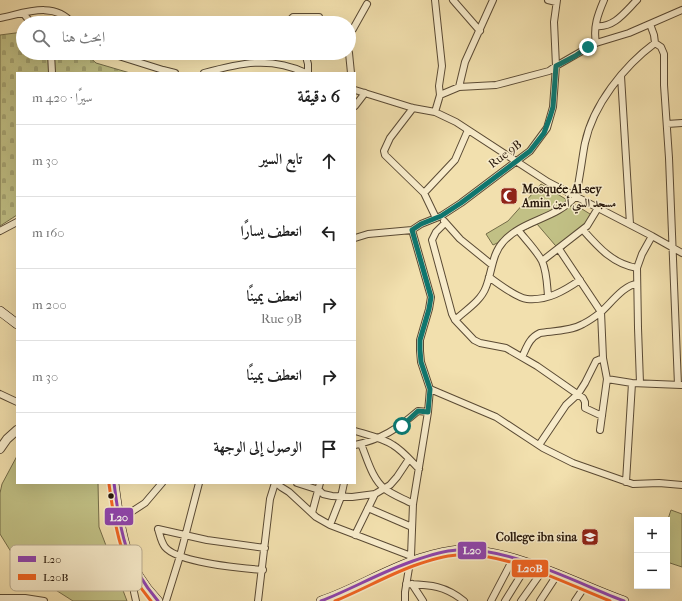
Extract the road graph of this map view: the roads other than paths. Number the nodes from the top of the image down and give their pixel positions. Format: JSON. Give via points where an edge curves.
{"nodes":[{"id":1,"x":435,"y":0,"type":"edge"},
{"id":2,"x":453,"y":0,"type":"edge"},
{"id":3,"x":493,"y":0,"type":"edge"},
{"id":4,"x":548,"y":0,"type":"edge"},
{"id":5,"x":604,"y":0,"type":"edge"},
{"id":6,"x":637,"y":0,"type":"edge"},
{"id":7,"x":556,"y":1,"type":"edge"},
{"id":8,"x":368,"y":4,"type":"dead end"},
{"id":9,"x":682,"y":10,"type":"edge"},
{"id":10,"x":23,"y":14,"type":"joint"},
{"id":11,"x":63,"y":16,"type":"edge"},
{"id":12,"x":0,"y":18,"type":"edge"},
{"id":13,"x":356,"y":24,"type":"edge"},
{"id":14,"x":650,"y":24,"type":"junction"},
{"id":15,"x":596,"y":26,"type":"junction"},
{"id":16,"x":614,"y":30,"type":"junction"},
{"id":17,"x":480,"y":31,"type":"junction"},
{"id":18,"x":596,"y":43,"type":"junction"},
{"id":19,"x":655,"y":43,"type":"junction"},
{"id":20,"x":51,"y":60,"type":"edge"},
{"id":21,"x":131,"y":60,"type":"edge"},
{"id":22,"x":307,"y":60,"type":"edge"},
{"id":23,"x":350,"y":60,"type":"edge"},
{"id":24,"x":556,"y":66,"type":"junction"},
{"id":25,"x":52,"y":72,"type":"edge"},
{"id":26,"x":171,"y":72,"type":"edge"},
{"id":27,"x":208,"y":72,"type":"edge"},
{"id":28,"x":304,"y":72,"type":"edge"},
{"id":29,"x":307,"y":72,"type":"edge"},
{"id":30,"x":351,"y":72,"type":"edge"},
{"id":31,"x":621,"y":76,"type":"junction"},
{"id":32,"x":459,"y":87,"type":"junction"},
{"id":33,"x":356,"y":90,"type":"edge"},
{"id":34,"x":365,"y":94,"type":"junction"},
{"id":35,"x":440,"y":95,"type":"junction"},
{"id":36,"x":356,"y":105,"type":"edge"},
{"id":37,"x":413,"y":108,"type":"junction"},
{"id":38,"x":435,"y":112,"type":"junction"},
{"id":39,"x":682,"y":123,"type":"edge"},
{"id":40,"x":667,"y":124,"type":"junction"},
{"id":41,"x":468,"y":130,"type":"junction"},
{"id":42,"x":516,"y":161,"type":"junction"},
{"id":43,"x":424,"y":194,"type":"junction"},
{"id":44,"x":576,"y":196,"type":"junction"},
{"id":45,"x":598,"y":208,"type":"junction"},
{"id":46,"x":439,"y":217,"type":"junction"},
{"id":47,"x":16,"y":223,"type":"edge"},
{"id":48,"x":445,"y":223,"type":"junction"},
{"id":49,"x":630,"y":224,"type":"junction"},
{"id":50,"x":412,"y":230,"type":"junction"},
{"id":51,"x":518,"y":230,"type":"junction"},
{"id":52,"x":583,"y":230,"type":"junction"},
{"id":53,"x":0,"y":231,"type":"edge"},
{"id":54,"x":652,"y":236,"type":"junction"},
{"id":55,"x":356,"y":238,"type":"edge"},
{"id":56,"x":672,"y":248,"type":"junction"},
{"id":57,"x":559,"y":249,"type":"junction"},
{"id":58,"x":682,"y":253,"type":"edge"},
{"id":59,"x":542,"y":261,"type":"junction"},
{"id":60,"x":492,"y":265,"type":"junction"},
{"id":61,"x":637,"y":268,"type":"junction"},
{"id":62,"x":489,"y":277,"type":"junction"},
{"id":63,"x":580,"y":280,"type":"junction"},
{"id":64,"x":637,"y":284,"type":"junction"},
{"id":65,"x":548,"y":296,"type":"junction"},
{"id":66,"x":0,"y":311,"type":"edge"},
{"id":67,"x":601,"y":312,"type":"junction"},
{"id":68,"x":455,"y":320,"type":"junction"},
{"id":69,"x":16,"y":323,"type":"edge"},
{"id":70,"x":522,"y":357,"type":"junction"},
{"id":71,"x":603,"y":358,"type":"junction"},
{"id":72,"x":607,"y":379,"type":"junction"},
{"id":73,"x":632,"y":383,"type":"junction"},
{"id":74,"x":640,"y":383,"type":"junction"},
{"id":75,"x":680,"y":385,"type":"edge"},
{"id":76,"x":430,"y":389,"type":"junction"},
{"id":77,"x":0,"y":394,"type":"edge"},
{"id":78,"x":578,"y":394,"type":"junction"},
{"id":79,"x":16,"y":402,"type":"edge"},
{"id":80,"x":428,"y":412,"type":"junction"},
{"id":81,"x":602,"y":416,"type":"junction"},
{"id":82,"x":600,"y":430,"type":"dead end"},
{"id":83,"x":16,"y":431,"type":"edge"},
{"id":84,"x":356,"y":431,"type":"edge"},
{"id":85,"x":379,"y":438,"type":"junction"},
{"id":86,"x":358,"y":444,"type":"edge"},
{"id":87,"x":539,"y":445,"type":"junction"},
{"id":88,"x":0,"y":450,"type":"edge"},
{"id":89,"x":409,"y":459,"type":"junction"},
{"id":90,"x":419,"y":469,"type":"junction"},
{"id":91,"x":626,"y":482,"type":"junction"},
{"id":92,"x":115,"y":484,"type":"edge"},
{"id":93,"x":161,"y":484,"type":"edge"},
{"id":94,"x":199,"y":484,"type":"edge"},
{"id":95,"x":275,"y":484,"type":"edge"},
{"id":96,"x":276,"y":484,"type":"edge"},
{"id":97,"x":299,"y":484,"type":"edge"},
{"id":98,"x":320,"y":484,"type":"edge"},
{"id":99,"x":344,"y":484,"type":"edge"},
{"id":100,"x":682,"y":485,"type":"edge"},
{"id":101,"x":384,"y":488,"type":"junction"},
{"id":102,"x":319,"y":490,"type":"junction"},
{"id":103,"x":375,"y":494,"type":"junction"},
{"id":104,"x":341,"y":497,"type":"junction"},
{"id":105,"x":413,"y":504,"type":"junction"},
{"id":106,"x":368,"y":508,"type":"junction"},
{"id":107,"x":312,"y":513,"type":"junction"},
{"id":108,"x":119,"y":520,"type":"junction"},
{"id":109,"x":330,"y":525,"type":"junction"},
{"id":110,"x":412,"y":527,"type":"junction"},
{"id":111,"x":355,"y":535,"type":"junction"},
{"id":112,"x":186,"y":536,"type":"junction"},
{"id":113,"x":125,"y":545,"type":"edge"},
{"id":114,"x":265,"y":548,"type":"junction"},
{"id":115,"x":180,"y":556,"type":"junction"},
{"id":116,"x":410,"y":559,"type":"junction"},
{"id":117,"x":513,"y":559,"type":"junction"},
{"id":118,"x":528,"y":564,"type":"junction"},
{"id":119,"x":262,"y":570,"type":"junction"},
{"id":120,"x":543,"y":570,"type":"junction"},
{"id":121,"x":557,"y":575,"type":"junction"},
{"id":122,"x":142,"y":582,"type":"edge"},
{"id":123,"x":409,"y":584,"type":"junction"},
{"id":124,"x":585,"y":586,"type":"junction"},
{"id":125,"x":134,"y":591,"type":"edge"},
{"id":126,"x":0,"y":598,"type":"edge"},
{"id":127,"x":612,"y":599,"type":"edge"},
{"id":128,"x":44,"y":601,"type":"edge"},
{"id":129,"x":136,"y":601,"type":"edge"},
{"id":130,"x":158,"y":601,"type":"edge"},
{"id":131,"x":166,"y":601,"type":"edge"},
{"id":132,"x":258,"y":601,"type":"edge"},
{"id":133,"x":321,"y":601,"type":"edge"},
{"id":134,"x":405,"y":601,"type":"edge"},
{"id":135,"x":423,"y":601,"type":"edge"},
{"id":136,"x":464,"y":601,"type":"edge"},
{"id":137,"x":491,"y":601,"type":"edge"},
{"id":138,"x":505,"y":601,"type":"edge"},
{"id":139,"x":521,"y":601,"type":"edge"},
{"id":140,"x":540,"y":601,"type":"edge"},
{"id":141,"x":575,"y":601,"type":"edge"},
{"id":142,"x":624,"y":601,"type":"edge"}],
"edges":[{"from":1,"to":35,"type":"street","via":[[442,66]]},
{"from":2,"to":17,"type":"street"},
{"from":3,"to":17,"type":"street"},
{"from":4,"to":7,"type":"street"},
{"from":5,"to":15,"type":"street"},
{"from":6,"to":16,"type":"street"},
{"from":7,"to":24,"type":"street","name":"Rue 9B"},
{"from":8,"to":13,"type":"street"},
{"from":9,"to":14,"type":"street"},
{"from":10,"to":11,"type":"street","via":[[34,10],[48,10]]},
{"from":10,"to":12,"type":"street"},
{"from":14,"to":16,"type":"street","via":[[629,33]]},
{"from":14,"to":19,"type":"street"},
{"from":15,"to":16,"type":"street","via":[[606,26]]},
{"from":15,"to":18,"type":"street"},
{"from":16,"to":18,"type":"street"},
{"from":17,"to":32,"type":"street","via":[[465,62]]},
{"from":18,"to":24,"type":"street"},
{"from":19,"to":31,"type":"street"},
{"from":19,"to":40,"type":"street","via":[[661,47],[664,54]]},
{"from":20,"to":25,"type":"street"},
{"from":21,"to":26,"type":"street"},
{"from":22,"to":29,"type":"street"},
{"from":23,"to":30,"type":"street"},
{"from":24,"to":32,"type":"street","via":[[549,72],[496,85]]},
{"from":24,"to":42,"type":"street","name":"Rue 9B","via":[[553,107],[547,128],[530,151]]},
{"from":27,"to":28,"type":"street","via":[[258,62],[274,63]]},
{"from":31,"to":44,"type":"street","via":[[599,105],[591,124]]},
{"from":31,"to":49,"type":"street"},
{"from":32,"to":35,"type":"street"},
{"from":33,"to":34,"type":"street"},
{"from":34,"to":36,"type":"street"},
{"from":34,"to":37,"type":"street"},
{"from":35,"to":38,"type":"street"},
{"from":37,"to":38,"type":"street"},
{"from":37,"to":43,"type":"street","via":[[390,138],[384,151]]},
{"from":38,"to":41,"type":"street"},
{"from":39,"to":40,"type":"street"},
{"from":40,"to":56,"type":"street"},
{"from":41,"to":42,"type":"street"},
{"from":41,"to":43,"type":"street","via":[[455,160]]},
{"from":42,"to":44,"type":"street","via":[[548,182]]},
{"from":42,"to":46,"type":"street","name":"Rue 9B"},
{"from":43,"to":46,"type":"street"},
{"from":44,"to":45,"type":"street"},
{"from":44,"to":51,"type":"street","via":[[561,209]]},
{"from":45,"to":49,"type":"street"},
{"from":45,"to":52,"type":"street"},
{"from":46,"to":48,"type":"street"},
{"from":46,"to":50,"type":"street","name":"Rue 9B"},
{"from":47,"to":53,"type":"street"},
{"from":48,"to":60,"type":"street"},
{"from":48,"to":68,"type":"street","via":[[432,240]]},
{"from":49,"to":54,"type":"street"},
{"from":50,"to":55,"type":"street","name":"Rue 9B","via":[[368,234]]},
{"from":50,"to":76,"type":"street","via":[[431,297],[420,340],[421,362]]},
{"from":51,"to":59,"type":"street"},
{"from":51,"to":60,"type":"street","via":[[504,241]]},
{"from":52,"to":57,"type":"street"},
{"from":52,"to":61,"type":"street","via":[[605,254],[622,264]]},
{"from":54,"to":56,"type":"street"},
{"from":54,"to":61,"type":"street"},
{"from":56,"to":58,"type":"street"},
{"from":56,"to":75,"type":"street"},
{"from":57,"to":59,"type":"street"},
{"from":57,"to":63,"type":"street"},
{"from":59,"to":65,"type":"street"},
{"from":60,"to":62,"type":"street"},
{"from":61,"to":64,"type":"street"},
{"from":62,"to":65,"type":"street","via":[[527,299]]},
{"from":62,"to":68,"type":"street","via":[[482,295]]},
{"from":63,"to":65,"type":"street","via":[[567,289]]},
{"from":63,"to":67,"type":"street"},
{"from":64,"to":67,"type":"street","via":[[616,296]]},
{"from":64,"to":74,"type":"street"},
{"from":66,"to":69,"type":"main road"},
{"from":67,"to":70,"type":"street","via":[[576,327],[534,335]]},
{"from":67,"to":71,"type":"street"},
{"from":68,"to":70,"type":"street","via":[[474,340],[502,347]]},
{"from":70,"to":78,"type":"street"},
{"from":71,"to":72,"type":"street"},
{"from":71,"to":78,"type":"street","via":[[596,361]]},
{"from":72,"to":73,"type":"street"},
{"from":72,"to":81,"type":"street"},
{"from":73,"to":74,"type":"street"},
{"from":73,"to":91,"type":"street"},
{"from":74,"to":75,"type":"street"},
{"from":76,"to":80,"type":"street"},
{"from":76,"to":87,"type":"street","via":[[496,417]]},
{"from":77,"to":79,"type":"street"},
{"from":78,"to":81,"type":"street","via":[[585,400],[585,408]]},
{"from":78,"to":87,"type":"street","via":[[566,405]]},
{"from":80,"to":85,"type":"street","via":[[418,411],[402,426]]},
{"from":80,"to":90,"type":"street"},
{"from":81,"to":82,"type":"street"},
{"from":83,"to":88,"type":"street","via":[[6,439]]},
{"from":84,"to":85,"type":"street"},
{"from":85,"to":86,"type":"street"},
{"from":85,"to":89,"type":"street","via":[[393,445]]},
{"from":86,"to":101,"type":"street"},
{"from":87,"to":91,"type":"street","via":[[573,463]]},
{"from":89,"to":90,"type":"street"},
{"from":89,"to":101,"type":"street","via":[[397,477]]},
{"from":90,"to":105,"type":"street"},
{"from":91,"to":100,"type":"street"},
{"from":92,"to":108,"type":"main road"},
{"from":93,"to":108,"type":"street","via":[[145,503]]},
{"from":94,"to":112,"type":"street"},
{"from":95,"to":114,"type":"street","via":[[270,499]]},
{"from":96,"to":107,"type":"street"},
{"from":97,"to":102,"type":"street"},
{"from":98,"to":102,"type":"street"},
{"from":99,"to":104,"type":"street"},
{"from":101,"to":103,"type":"street"},
{"from":101,"to":105,"type":"street"},
{"from":102,"to":104,"type":"street"},
{"from":102,"to":107,"type":"street"},
{"from":103,"to":104,"type":"street"},
{"from":103,"to":106,"type":"street"},
{"from":104,"to":109,"type":"street"},
{"from":105,"to":110,"type":"street"},
{"from":106,"to":110,"type":"street"},
{"from":106,"to":111,"type":"street"},
{"from":107,"to":109,"type":"street"},
{"from":108,"to":113,"type":"main road"},
{"from":109,"to":111,"type":"street"},
{"from":110,"to":116,"type":"street"},
{"from":111,"to":116,"type":"street"},
{"from":112,"to":114,"type":"street"},
{"from":112,"to":115,"type":"street"},
{"from":112,"to":115,"type":"street","via":[[158,529],[165,548]]},
{"from":114,"to":119,"type":"street"},
{"from":115,"to":119,"type":"street","via":[[236,568]]},
{"from":115,"to":131,"type":"street"},
{"from":116,"to":117,"type":"main road","via":[[460,550],[488,552]]},
{"from":116,"to":123,"type":"street"},
{"from":116,"to":133,"type":"main road"},
{"from":117,"to":118,"type":"main road"},
{"from":117,"to":137,"type":"street"},
{"from":118,"to":120,"type":"main road"},
{"from":118,"to":138,"type":"street"},
{"from":119,"to":132,"type":"street"},
{"from":120,"to":121,"type":"main road"},
{"from":120,"to":139,"type":"street"},
{"from":121,"to":124,"type":"main road"},
{"from":121,"to":140,"type":"street"},
{"from":122,"to":130,"type":"main road"},
{"from":123,"to":134,"type":"street"},
{"from":123,"to":135,"type":"street"},
{"from":123,"to":136,"type":"street","via":[[446,589]]},
{"from":124,"to":127,"type":"main road"},
{"from":124,"to":141,"type":"street"},
{"from":125,"to":129,"type":"street"},
{"from":126,"to":128,"type":"street"},
{"from":127,"to":142,"type":"main road"}]}
